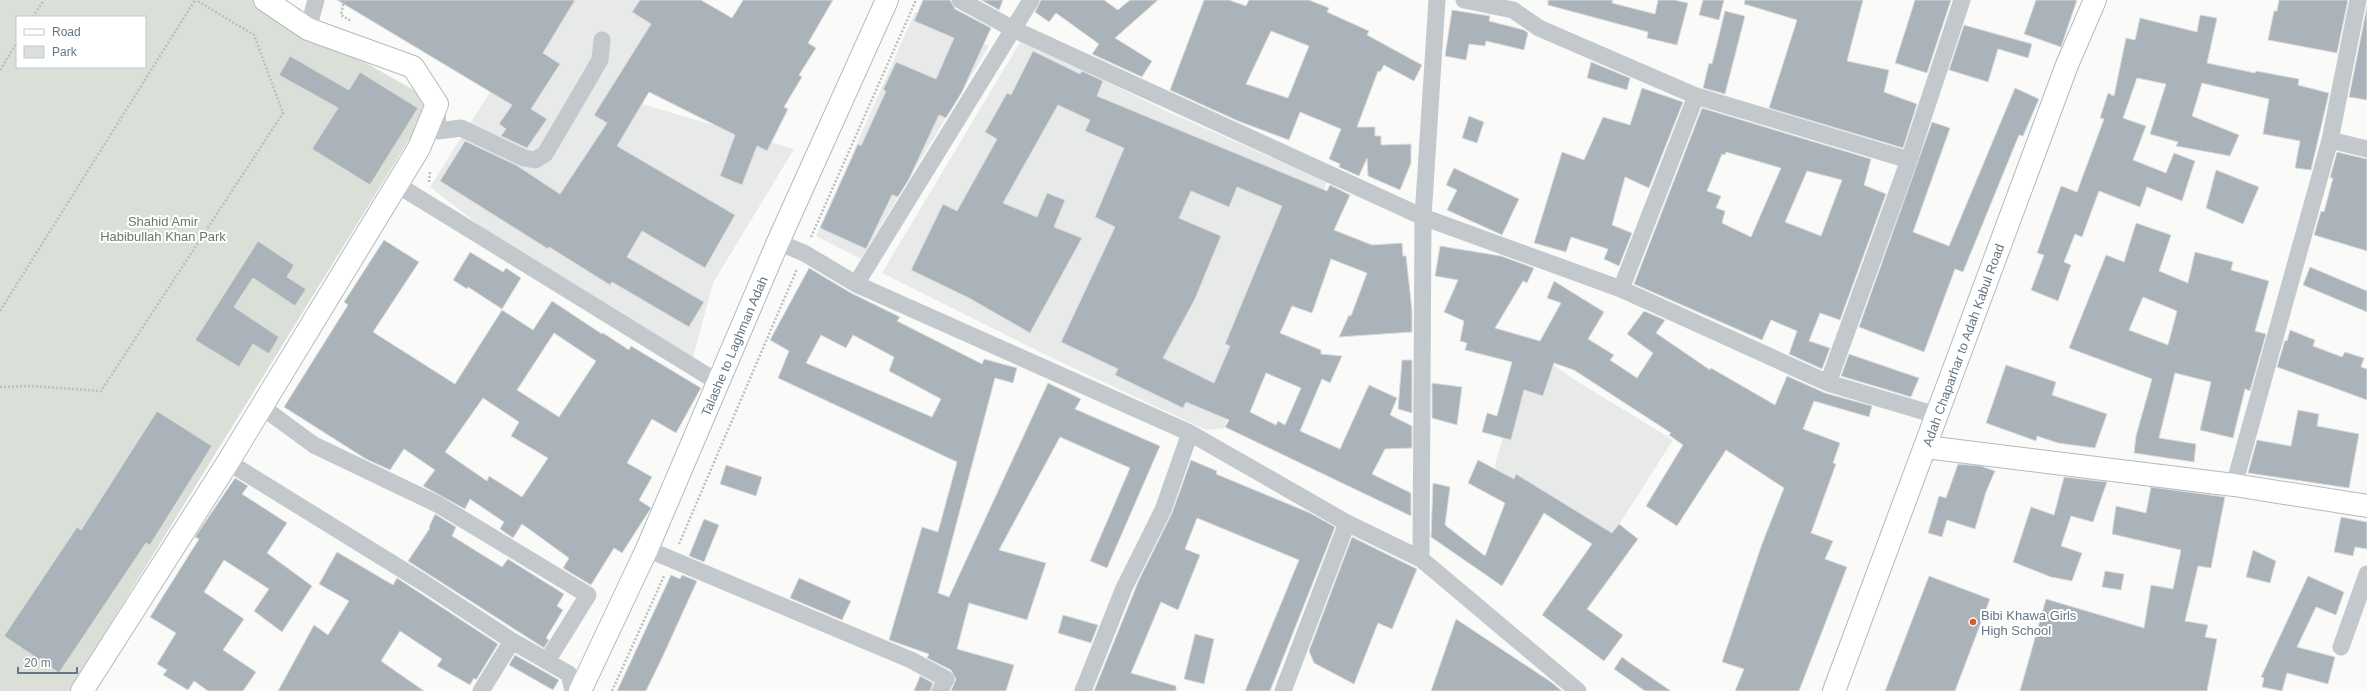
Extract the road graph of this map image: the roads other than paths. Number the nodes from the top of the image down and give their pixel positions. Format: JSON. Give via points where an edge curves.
{"nodes":[{"id":1,"x":265,"y":0,"type":"edge"},
{"id":2,"x":316,"y":0,"type":"edge"},
{"id":3,"x":887,"y":0,"type":"edge"},
{"id":4,"x":960,"y":0,"type":"edge"},
{"id":5,"x":1031,"y":0,"type":"edge"},
{"id":6,"x":1437,"y":0,"type":"edge"},
{"id":7,"x":1464,"y":0,"type":"edge"},
{"id":8,"x":1962,"y":0,"type":"edge"},
{"id":9,"x":2095,"y":0,"type":"edge"},
{"id":10,"x":2358,"y":0,"type":"edge"},
{"id":11,"x":308,"y":28,"type":"junction"},
{"id":12,"x":1013,"y":29,"type":"junction"},
{"id":13,"x":602,"y":40,"type":"dead end"},
{"id":14,"x":1696,"y":96,"type":"junction"},
{"id":15,"x":437,"y":104,"type":"junction"},
{"id":16,"x":2330,"y":140,"type":"junction"},
{"id":17,"x":2367,"y":149,"type":"edge"},
{"id":18,"x":1909,"y":160,"type":"junction"},
{"id":19,"x":396,"y":184,"type":"junction"},
{"id":20,"x":1423,"y":218,"type":"junction"},
{"id":21,"x":778,"y":242,"type":"junction"},
{"id":22,"x":856,"y":284,"type":"junction"},
{"id":23,"x":1621,"y":289,"type":"junction"},
{"id":24,"x":719,"y":383,"type":"junction"},
{"id":25,"x":1828,"y":383,"type":"junction"},
{"id":26,"x":262,"y":407,"type":"junction"},
{"id":27,"x":1936,"y":415,"type":"junction"},
{"id":28,"x":1190,"y":433,"type":"junction"},
{"id":29,"x":1926,"y":447,"type":"junction"},
{"id":30,"x":228,"y":462,"type":"junction"},
{"id":31,"x":2234,"y":485,"type":"junction"},
{"id":32,"x":2367,"y":506,"type":"edge"},
{"id":33,"x":1347,"y":523,"type":"junction"},
{"id":34,"x":647,"y":549,"type":"junction"},
{"id":35,"x":1420,"y":559,"type":"junction"},
{"id":36,"x":2367,"y":574,"type":"edge"},
{"id":37,"x":512,"y":641,"type":"junction"},
{"id":38,"x":2341,"y":647,"type":"dead end"},
{"id":39,"x":82,"y":691,"type":"edge"},
{"id":40,"x":481,"y":691,"type":"edge"},
{"id":41,"x":574,"y":691,"type":"edge"},
{"id":42,"x":580,"y":691,"type":"edge"},
{"id":43,"x":940,"y":691,"type":"edge"},
{"id":44,"x":1083,"y":691,"type":"edge"},
{"id":45,"x":1283,"y":691,"type":"edge"},
{"id":46,"x":1578,"y":691,"type":"edge"},
{"id":47,"x":1834,"y":691,"type":"edge"}],
"edges":[{"from":1,"to":11,"type":"main road"},
{"from":2,"to":11,"type":"street"},
{"from":3,"to":21,"type":"main road","name":"Talashe to Laghman Adah"},
{"from":4,"to":12,"type":"street"},
{"from":5,"to":12,"type":"street"},
{"from":6,"to":20,"type":"street"},
{"from":7,"to":14,"type":"street","via":[[1513,10],[1539,28]]},
{"from":8,"to":18,"type":"street"},
{"from":9,"to":27,"type":"main road","name":"Adah Chaparhar to Adah Kabul Road"},
{"from":10,"to":16,"type":"street"},
{"from":11,"to":15,"type":"main road","via":[[413,67]]},
{"from":12,"to":20,"type":"street"},
{"from":12,"to":22,"type":"street"},
{"from":13,"to":15,"type":"street","via":[[600,60],[545,154],[535,160],[524,158],[461,128],[438,130]]},
{"from":14,"to":18,"type":"street"},
{"from":14,"to":23,"type":"street"},
{"from":15,"to":19,"type":"main road","via":[[419,148]]},
{"from":16,"to":17,"type":"street"},
{"from":16,"to":31,"type":"street"},
{"from":18,"to":25,"type":"street"},
{"from":19,"to":24,"type":"street"},
{"from":19,"to":26,"type":"main road"},
{"from":20,"to":23,"type":"street"},
{"from":20,"to":35,"type":"street"},
{"from":21,"to":22,"type":"street","via":[[804,253]]},
{"from":21,"to":24,"type":"main road","name":"Talashe to Laghman Adah"},
{"from":22,"to":28,"type":"street"},
{"from":23,"to":25,"type":"street"},
{"from":24,"to":34,"type":"main road","name":"Talashe to Laghman Adah"},
{"from":25,"to":27,"type":"street"},
{"from":26,"to":30,"type":"main road"},
{"from":26,"to":37,"type":"street","via":[[314,445],[440,505],[588,595],[547,661]]},
{"from":27,"to":29,"type":"main road","name":"Adah Chaparhar to Adah Kabul Road"},
{"from":28,"to":33,"type":"street"},
{"from":28,"to":44,"type":"street","via":[[1163,510],[1124,588]]},
{"from":29,"to":31,"type":"main road"},
{"from":29,"to":47,"type":"main road","name":"Adah Chaparhar to Adah Kabul Road"},
{"from":30,"to":37,"type":"street","via":[[424,583]]},
{"from":30,"to":39,"type":"main road"},
{"from":31,"to":32,"type":"main road"},
{"from":33,"to":35,"type":"street"},
{"from":33,"to":45,"type":"street"},
{"from":34,"to":42,"type":"main road","name":"Talashe to Laghman Adah"},
{"from":34,"to":43,"type":"street","via":[[910,660],[946,679]]},
{"from":35,"to":46,"type":"street"},
{"from":36,"to":38,"type":"street"},
{"from":37,"to":40,"type":"street"},
{"from":37,"to":41,"type":"street","via":[[569,674]]}]}
